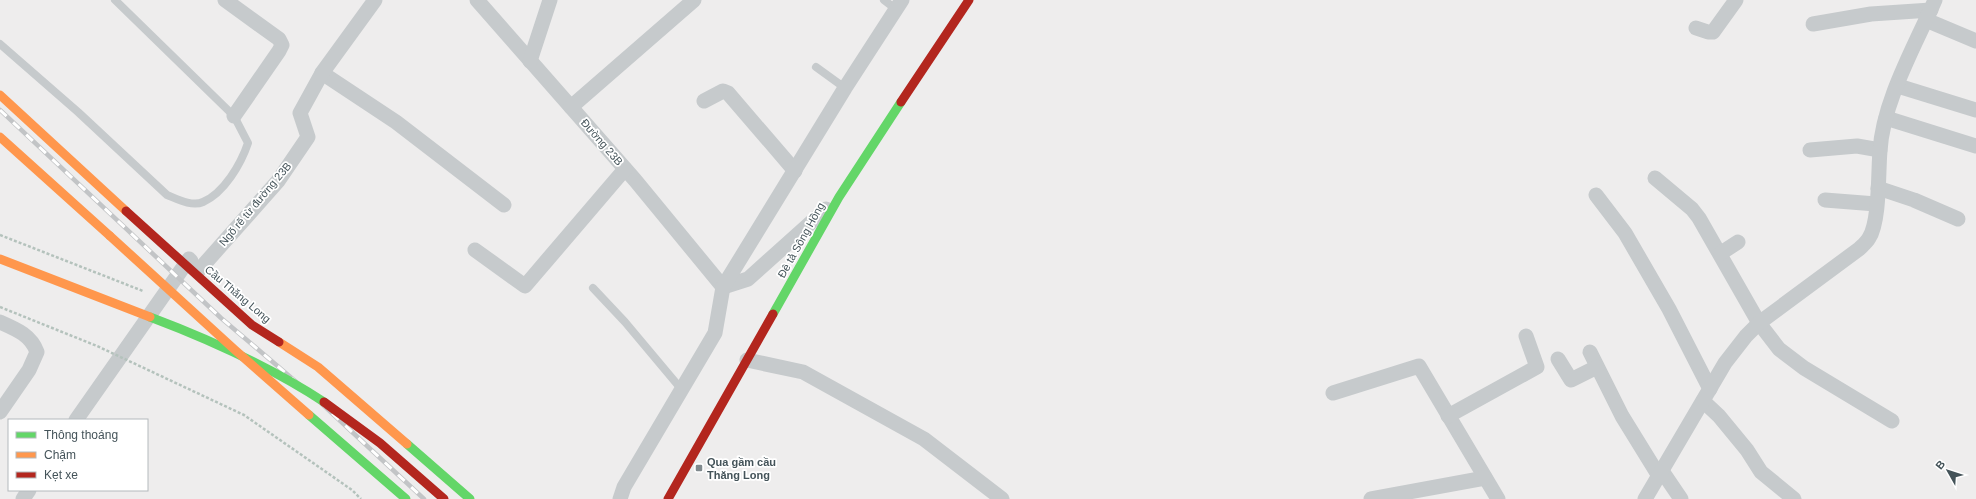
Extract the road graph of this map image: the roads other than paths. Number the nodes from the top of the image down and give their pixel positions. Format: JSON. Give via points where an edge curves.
{"nodes":[{"id":1,"x":115,"y":0,"type":"edge"},
{"id":2,"x":226,"y":0,"type":"edge"},
{"id":3,"x":376,"y":0,"type":"edge"},
{"id":4,"x":477,"y":0,"type":"edge"},
{"id":5,"x":550,"y":0,"type":"edge"},
{"id":6,"x":694,"y":0,"type":"edge"},
{"id":7,"x":884,"y":0,"type":"edge"},
{"id":8,"x":969,"y":0,"type":"edge"},
{"id":9,"x":1736,"y":0,"type":"edge"},
{"id":10,"x":899,"y":5,"type":"edge"},
{"id":11,"x":1931,"y":10,"type":"edge"},
{"id":12,"x":1813,"y":24,"type":"dead end"},
{"id":13,"x":1696,"y":28,"type":"dead end"},
{"id":14,"x":1976,"y":40,"type":"edge"},
{"id":15,"x":0,"y":44,"type":"edge"},
{"id":16,"x":530,"y":61,"type":"junction"},
{"id":17,"x":816,"y":67,"type":"dead end"},
{"id":18,"x":322,"y":73,"type":"junction"},
{"id":19,"x":1898,"y":86,"type":"junction"},
{"id":20,"x":845,"y":88,"type":"junction"},
{"id":21,"x":0,"y":95,"type":"edge"},
{"id":22,"x":704,"y":101,"type":"dead end"},
{"id":23,"x":571,"y":107,"type":"junction"},
{"id":24,"x":1976,"y":110,"type":"edge"},
{"id":25,"x":234,"y":116,"type":"junction"},
{"id":26,"x":1886,"y":118,"type":"junction"},
{"id":27,"x":0,"y":137,"type":"edge"},
{"id":28,"x":1976,"y":146,"type":"edge"},
{"id":29,"x":1810,"y":150,"type":"dead end"},
{"id":30,"x":1880,"y":150,"type":"junction"},
{"id":31,"x":625,"y":169,"type":"junction"},
{"id":32,"x":795,"y":171,"type":"junction"},
{"id":33,"x":1654,"y":178,"type":"dead end"},
{"id":34,"x":1878,"y":188,"type":"junction"},
{"id":35,"x":1596,"y":196,"type":"dead end"},
{"id":36,"x":839,"y":197,"type":"junction"},
{"id":37,"x":1825,"y":200,"type":"dead end"},
{"id":38,"x":1876,"y":204,"type":"junction"},
{"id":39,"x":504,"y":205,"type":"dead end"},
{"id":40,"x":1958,"y":219,"type":"dead end"},
{"id":41,"x":1738,"y":242,"type":"dead end"},
{"id":42,"x":475,"y":250,"type":"dead end"},
{"id":43,"x":1721,"y":253,"type":"junction"},
{"id":44,"x":0,"y":259,"type":"edge"},
{"id":45,"x":200,"y":269,"type":"junction"},
{"id":46,"x":723,"y":287,"type":"junction"},
{"id":47,"x":593,"y":288,"type":"dead end"},
{"id":48,"x":0,"y":322,"type":"edge"},
{"id":49,"x":1759,"y":323,"type":"junction"},
{"id":50,"x":1526,"y":336,"type":"dead end"},
{"id":51,"x":1590,"y":352,"type":"dead end"},
{"id":52,"x":1558,"y":359,"type":"dead end"},
{"id":53,"x":747,"y":360,"type":"junction"},
{"id":54,"x":1597,"y":367,"type":"junction"},
{"id":55,"x":682,"y":390,"type":"junction"},
{"id":56,"x":1333,"y":393,"type":"dead end"},
{"id":57,"x":1706,"y":395,"type":"junction"},
{"id":58,"x":0,"y":412,"type":"edge"},
{"id":59,"x":1448,"y":416,"type":"junction"},
{"id":60,"x":77,"y":419,"type":"edge"},
{"id":61,"x":1892,"y":421,"type":"dead end"},
{"id":62,"x":1660,"y":473,"type":"junction"},
{"id":63,"x":1485,"y":478,"type":"junction"},
{"id":64,"x":406,"y":499,"type":"edge"},
{"id":65,"x":444,"y":499,"type":"edge"},
{"id":66,"x":456,"y":499,"type":"edge"},
{"id":67,"x":470,"y":499,"type":"edge"},
{"id":68,"x":620,"y":499,"type":"edge"},
{"id":69,"x":668,"y":499,"type":"edge"},
{"id":70,"x":1002,"y":499,"type":"edge"},
{"id":71,"x":1371,"y":499,"type":"edge"},
{"id":72,"x":1498,"y":499,"type":"edge"},
{"id":73,"x":1645,"y":499,"type":"edge"},
{"id":74,"x":1681,"y":499,"type":"edge"},
{"id":75,"x":1794,"y":499,"type":"edge"}],
"edges":[{"from":1,"to":25,"type":"lane"},
{"from":2,"to":25,"type":"street","via":[[279,39],[282,45]]},
{"from":3,"to":18,"type":"street","name":"Ngõ rẽ từ đường 23B"},
{"from":4,"to":16,"type":"street","name":"Đường 23B"},
{"from":5,"to":16,"type":"street"},
{"from":6,"to":23,"type":"street"},
{"from":7,"to":10,"type":"lane"},
{"from":8,"to":36,"type":"main road","name":"Đê tả Sông Hồng"},
{"from":9,"to":13,"type":"street","via":[[1713,32]]},
{"from":10,"to":20,"type":"street"},
{"from":11,"to":12,"type":"street","via":[[1871,14]]},
{"from":11,"to":14,"type":"street"},
{"from":11,"to":19,"type":"street"},
{"from":15,"to":25,"type":"lane","via":[[167,195],[181,201],[201,203],[214,195],[242,161],[248,143]]},
{"from":16,"to":23,"type":"street","name":"Đường 23B"},
{"from":17,"to":20,"type":"lane"},
{"from":18,"to":39,"type":"street","via":[[396,122]]},
{"from":18,"to":45,"type":"street","name":"Ngõ rẽ từ đường 23B","via":[[300,112],[308,137],[278,181]]},
{"from":19,"to":24,"type":"street"},
{"from":19,"to":26,"type":"street"},
{"from":20,"to":32,"type":"street"},
{"from":21,"to":67,"type":"main road","name":"Cầu Thăng Long","bridge":true,"via":[[252,325],[318,367]]},
{"from":22,"to":32,"type":"street","via":[[723,91],[728,93]]},
{"from":23,"to":31,"type":"street","name":"Đường 23B"},
{"from":26,"to":28,"type":"street"},
{"from":26,"to":30,"type":"street"},
{"from":27,"to":64,"type":"main road","bridge":true,"via":[[235,350]]},
{"from":29,"to":30,"type":"street","via":[[1856,146]]},
{"from":30,"to":34,"type":"street"},
{"from":31,"to":42,"type":"street","via":[[525,286]]},
{"from":31,"to":46,"type":"street","name":"Đường 23B"},
{"from":32,"to":46,"type":"street"},
{"from":33,"to":43,"type":"street","via":[[1692,209]]},
{"from":34,"to":38,"type":"street"},
{"from":34,"to":40,"type":"street"},
{"from":35,"to":57,"type":"street","via":[[1625,233],[1669,310]]},
{"from":36,"to":46,"type":"street","via":[[748,279]]},
{"from":36,"to":53,"type":"main road","name":"Đê tả Sông Hồng"},
{"from":37,"to":38,"type":"street"},
{"from":38,"to":49,"type":"street","via":[[1875,222],[1869,238],[1859,249]]},
{"from":41,"to":43,"type":"street"},
{"from":43,"to":49,"type":"street"},
{"from":44,"to":65,"type":"main road","bridge":true,"via":[[210,340],[260,364],[352,421]]},
{"from":45,"to":60,"type":"street","via":[[189,260]]},
{"from":45,"to":66,"type":"street"},
{"from":46,"to":55,"type":"street","via":[[716,333]]},
{"from":47,"to":55,"type":"lane"},
{"from":48,"to":58,"type":"street","via":[[26,336],[34,344],[37,352],[29,370]]},
{"from":49,"to":57,"type":"street","via":[[1725,363]]},
{"from":49,"to":61,"type":"street","via":[[1779,349],[1797,363]]},
{"from":50,"to":59,"type":"street","via":[[1537,367]]},
{"from":51,"to":54,"type":"street"},
{"from":52,"to":54,"type":"street","via":[[1571,380]]},
{"from":53,"to":69,"type":"main road","name":"Đê tả Sông Hồng"},
{"from":53,"to":70,"type":"street","via":[[803,372],[924,439]]},
{"from":54,"to":62,"type":"street","via":[[1622,416]]},
{"from":55,"to":68,"type":"street"},
{"from":56,"to":59,"type":"street","via":[[1419,366]]},
{"from":57,"to":62,"type":"street"},
{"from":57,"to":75,"type":"street","via":[[1761,472]]},
{"from":59,"to":63,"type":"street"},
{"from":62,"to":73,"type":"street"},
{"from":62,"to":74,"type":"street"},
{"from":63,"to":71,"type":"street"},
{"from":63,"to":72,"type":"street"}]}
